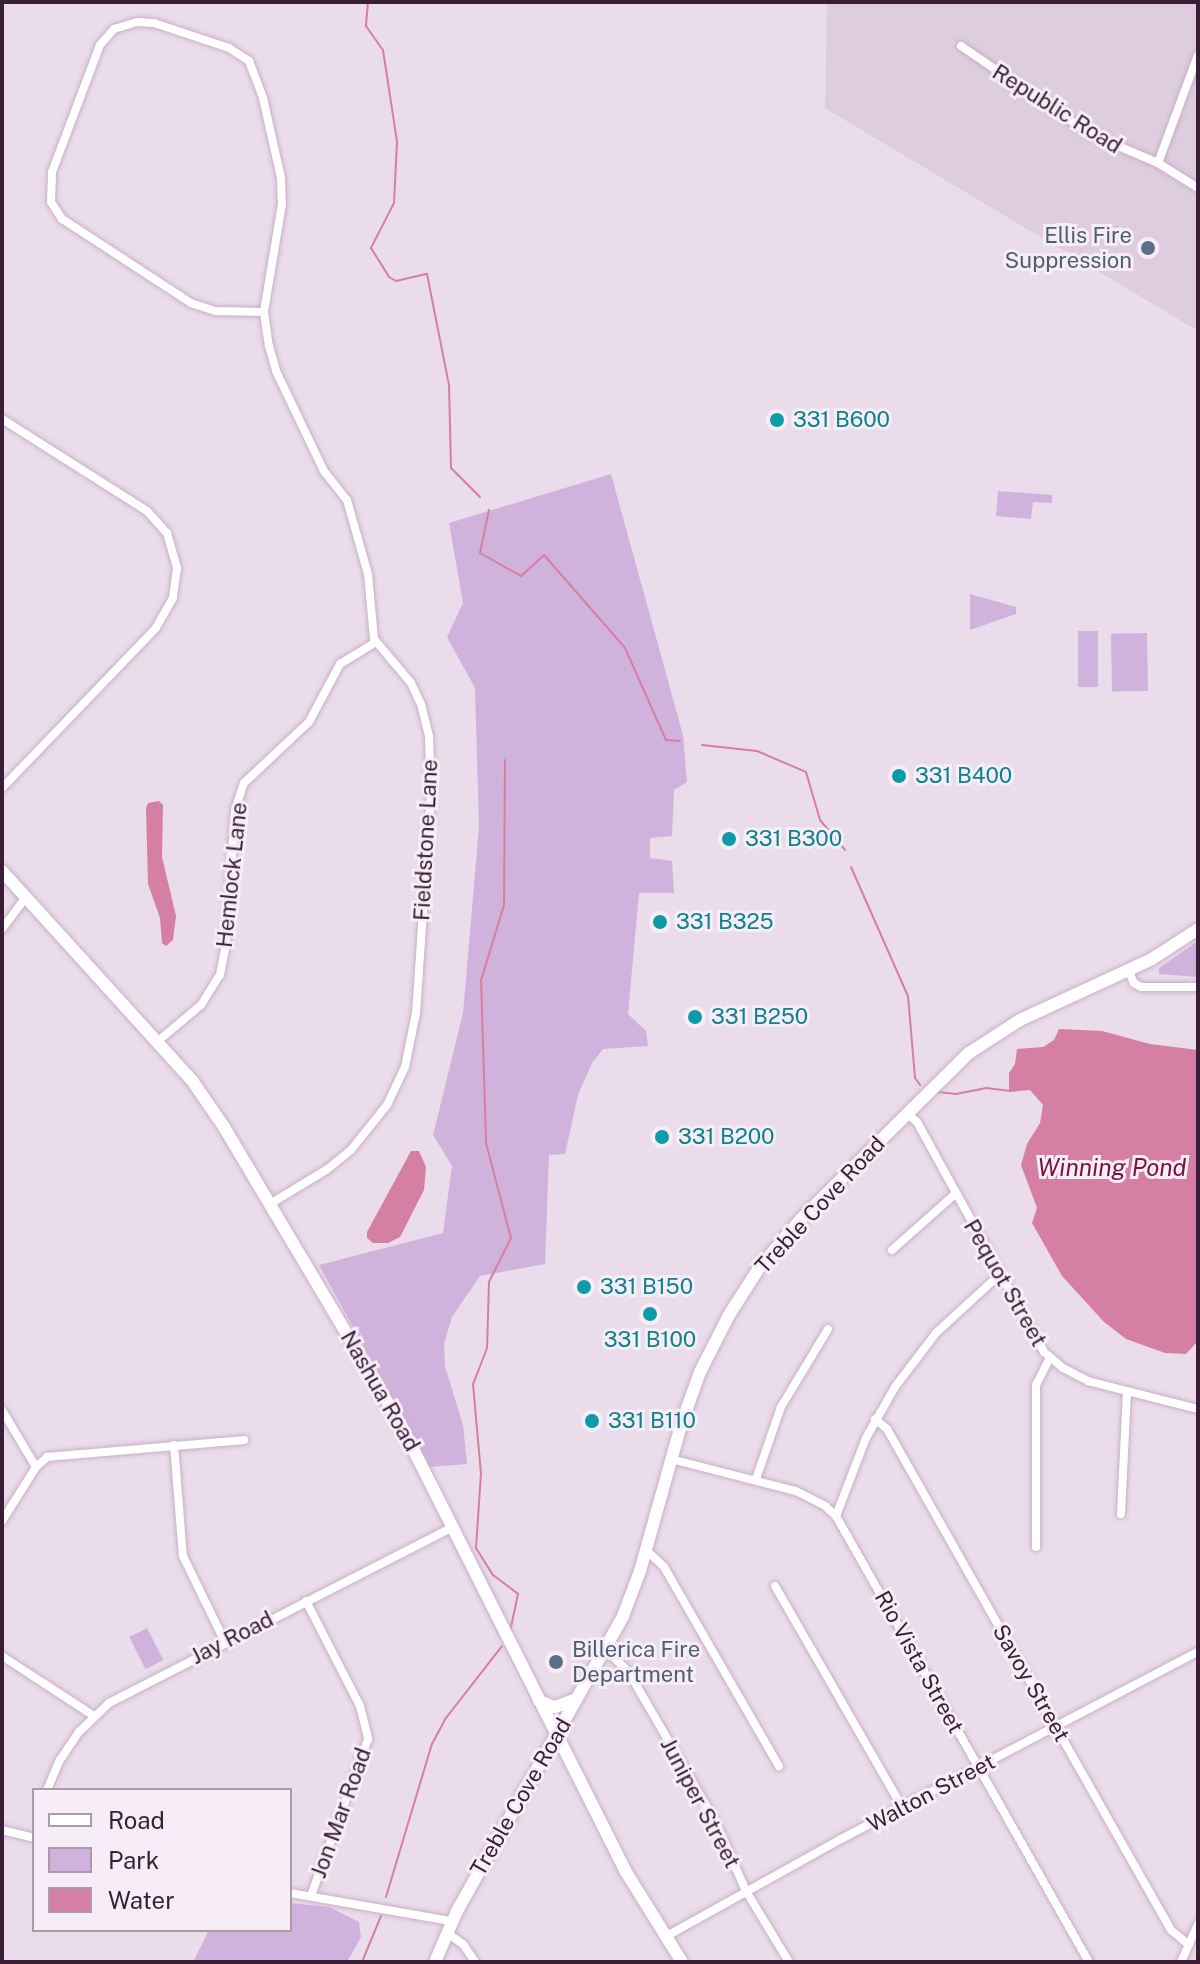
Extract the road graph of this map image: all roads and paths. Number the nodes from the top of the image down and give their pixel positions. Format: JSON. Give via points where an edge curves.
{"nodes":[{"id":1,"x":961,"y":46,"type":"dead end"},
{"id":2,"x":1198,"y":55,"type":"edge"},
{"id":3,"x":1158,"y":163,"type":"junction"},
{"id":4,"x":1198,"y":188,"type":"edge"},
{"id":5,"x":264,"y":312,"type":"junction"},
{"id":6,"x":2,"y":419,"type":"edge"},
{"id":7,"x":376,"y":642,"type":"junction"},
{"id":8,"x":2,"y":788,"type":"edge"},
{"id":9,"x":2,"y":871,"type":"edge"},
{"id":10,"x":26,"y":897,"type":"junction"},
{"id":11,"x":2,"y":929,"type":"edge"},
{"id":12,"x":1198,"y":929,"type":"edge"},
{"id":13,"x":1129,"y":972,"type":"junction"},
{"id":14,"x":1198,"y":987,"type":"edge"},
{"id":15,"x":157,"y":1042,"type":"junction"},
{"id":16,"x":906,"y":1113,"type":"junction"},
{"id":17,"x":955,"y":1194,"type":"junction"},
{"id":18,"x":270,"y":1204,"type":"junction"},
{"id":19,"x":892,"y":1250,"type":"dead end"},
{"id":20,"x":999,"y":1275,"type":"junction"},
{"id":21,"x":828,"y":1329,"type":"dead end"},
{"id":22,"x":1050,"y":1358,"type":"junction"},
{"id":23,"x":1127,"y":1393,"type":"junction"},
{"id":24,"x":1198,"y":1409,"type":"edge"},
{"id":25,"x":2,"y":1410,"type":"edge"},
{"id":26,"x":875,"y":1419,"type":"junction"},
{"id":27,"x":244,"y":1440,"type":"dead end"},
{"id":28,"x":174,"y":1445,"type":"junction"},
{"id":29,"x":671,"y":1459,"type":"junction"},
{"id":30,"x":36,"y":1467,"type":"junction"},
{"id":31,"x":756,"y":1479,"type":"junction"},
{"id":32,"x":1121,"y":1514,"type":"dead end"},
{"id":33,"x":836,"y":1516,"type":"junction"},
{"id":34,"x":2,"y":1521,"type":"edge"},
{"id":35,"x":453,"y":1527,"type":"junction"},
{"id":36,"x":1036,"y":1547,"type":"dead end"},
{"id":37,"x":646,"y":1550,"type":"junction"},
{"id":38,"x":775,"y":1586,"type":"dead end"},
{"id":39,"x":306,"y":1601,"type":"junction"},
{"id":40,"x":225,"y":1642,"type":"junction"},
{"id":41,"x":605,"y":1649,"type":"junction"},
{"id":42,"x":1198,"y":1652,"type":"edge"},
{"id":43,"x":2,"y":1656,"type":"edge"},
{"id":44,"x":577,"y":1699,"type":"junction"},
{"id":45,"x":539,"y":1701,"type":"junction"},
{"id":46,"x":94,"y":1716,"type":"junction"},
{"id":47,"x":1055,"y":1726,"type":"junction"},
{"id":48,"x":555,"y":1736,"type":"junction"},
{"id":49,"x":779,"y":1766,"type":"dead end"},
{"id":50,"x":979,"y":1767,"type":"junction"},
{"id":51,"x":48,"y":1788,"type":"edge"},
{"id":52,"x":903,"y":1809,"type":"junction"},
{"id":53,"x":2,"y":1830,"type":"edge"},
{"id":54,"x":32,"y":1838,"type":"edge"},
{"id":55,"x":746,"y":1891,"type":"junction"},
{"id":56,"x":292,"y":1893,"type":"edge"},
{"id":57,"x":311,"y":1896,"type":"junction"},
{"id":58,"x":1198,"y":1924,"type":"edge"},
{"id":59,"x":449,"y":1927,"type":"junction"},
{"id":60,"x":665,"y":1937,"type":"junction"},
{"id":61,"x":1189,"y":1945,"type":"junction"},
{"id":62,"x":435,"y":1962,"type":"edge"},
{"id":63,"x":475,"y":1962,"type":"edge"},
{"id":64,"x":682,"y":1962,"type":"edge"},
{"id":65,"x":789,"y":1962,"type":"edge"},
{"id":66,"x":1089,"y":1962,"type":"edge"},
{"id":67,"x":1181,"y":1962,"type":"edge"}],
"edges":[{"from":1,"to":3,"type":"street","name":"Republic Road","via":[[1090,134]]},
{"from":2,"to":3,"type":"street"},
{"from":3,"to":4,"type":"street","name":"Republic Road"},
{"from":5,"to":5,"type":"street","via":[[282,204],[281,178],[249,61],[229,48],[154,23],[114,29],[100,45],[52,172],[51,202],[57,213],[97,243],[191,303],[215,311]]},
{"from":5,"to":7,"type":"street","via":[[281,383],[324,471],[347,500],[368,574]]},
{"from":6,"to":8,"type":"street","via":[[147,511],[167,533],[177,577],[170,606],[156,628]]},
{"from":7,"to":15,"type":"street","name":"Hemlock Lane","via":[[340,664],[309,722],[244,783],[235,810],[220,975],[201,1005]]},
{"from":7,"to":18,"type":"street","name":"Fieldstone Lane","via":[[402,668],[419,697],[432,756],[412,1041],[395,1092],[360,1140],[326,1170]]},
{"from":9,"to":10,"type":"main road","name":"Nashua Road"},
{"from":10,"to":11,"type":"street"},
{"from":10,"to":15,"type":"main road","name":"Nashua Road"},
{"from":12,"to":13,"type":"main road","name":"Treble Cove Road"},
{"from":13,"to":14,"type":"street","via":[[1141,987]]},
{"from":13,"to":16,"type":"main road","name":"Treble Cove Road","via":[[993,1036],[956,1063]]},
{"from":15,"to":18,"type":"main road","name":"Nashua Road","via":[[203,1096]]},
{"from":16,"to":17,"type":"street","name":"Pequot Street","via":[[917,1122]]},
{"from":16,"to":29,"type":"main road","name":"Treble Cove Road","via":[[785,1236],[754,1275],[707,1356]]},
{"from":17,"to":19,"type":"street"},
{"from":17,"to":20,"type":"street","name":"Pequot Street"},
{"from":18,"to":35,"type":"main road","name":"Nashua Road","via":[[400,1423]]},
{"from":20,"to":22,"type":"street","name":"Pequot Street"},
{"from":20,"to":26,"type":"street","via":[[936,1333]]},
{"from":21,"to":31,"type":"street","via":[[781,1407]]},
{"from":22,"to":23,"type":"street","name":"Pequot Street","via":[[1078,1377]]},
{"from":22,"to":36,"type":"street","via":[[1036,1385]]},
{"from":23,"to":24,"type":"street","name":"Pequot Street"},
{"from":23,"to":32,"type":"street"},
{"from":25,"to":30,"type":"street"},
{"from":26,"to":33,"type":"street"},
{"from":26,"to":47,"type":"street","name":"Savoy Street","via":[[887,1429]]},
{"from":27,"to":28,"type":"street"},
{"from":28,"to":30,"type":"street","via":[[59,1455]]},
{"from":28,"to":40,"type":"street","via":[[183,1556]]},
{"from":29,"to":31,"type":"street","name":"Rio Vista Street"},
{"from":29,"to":37,"type":"main road","name":"Treble Cove Road"},
{"from":30,"to":34,"type":"street"},
{"from":31,"to":33,"type":"street","name":"Rio Vista Street","via":[[812,1497]]},
{"from":33,"to":50,"type":"street","name":"Rio Vista Street"},
{"from":35,"to":39,"type":"street","name":"Jay Road"},
{"from":35,"to":45,"type":"main road","name":"Nashua Road"},
{"from":37,"to":41,"type":"main road","name":"Treble Cove Road","via":[[630,1600]]},
{"from":37,"to":49,"type":"street","via":[[664,1567]]},
{"from":38,"to":52,"type":"street"},
{"from":39,"to":40,"type":"street","name":"Jay Road"},
{"from":39,"to":57,"type":"street","name":"Jon Mar Road","via":[[360,1706],[368,1739]]},
{"from":40,"to":46,"type":"street","name":"Jay Road"},
{"from":41,"to":44,"type":"main road","name":"Treble Cove Road"},
{"from":41,"to":55,"type":"street","name":"Juniper Street","via":[[628,1671],[680,1760]]},
{"from":42,"to":47,"type":"street","name":"Walton Street"},
{"from":43,"to":46,"type":"street"},
{"from":44,"to":45,"type":"main road","via":[[555,1707]]},
{"from":44,"to":48,"type":"main road","name":"Treble Cove Road"},
{"from":45,"to":48,"type":"main road","name":"Nashua Road"},
{"from":46,"to":51,"type":"street","name":"Jay Road","via":[[68,1747]]},
{"from":47,"to":50,"type":"street","name":"Walton Street"},
{"from":47,"to":61,"type":"street","name":"Savoy Street","via":[[1171,1930]]},
{"from":48,"to":59,"type":"main road","name":"Treble Cove Road"},
{"from":48,"to":60,"type":"main road","name":"Nashua Road"},
{"from":50,"to":52,"type":"street","name":"Walton Street"},
{"from":50,"to":66,"type":"street","name":"Rio Vista Street"},
{"from":52,"to":55,"type":"street","name":"Walton Street"},
{"from":53,"to":54,"type":"street"},
{"from":55,"to":60,"type":"street","name":"Walton Street"},
{"from":55,"to":65,"type":"street","name":"Juniper Street"},
{"from":56,"to":57,"type":"street"},
{"from":57,"to":59,"type":"street"},
{"from":58,"to":61,"type":"street"},
{"from":59,"to":62,"type":"main road","name":"Treble Cove Road"},
{"from":59,"to":63,"type":"street"},
{"from":60,"to":64,"type":"main road","name":"Nashua Road"},
{"from":61,"to":67,"type":"street"}]}
